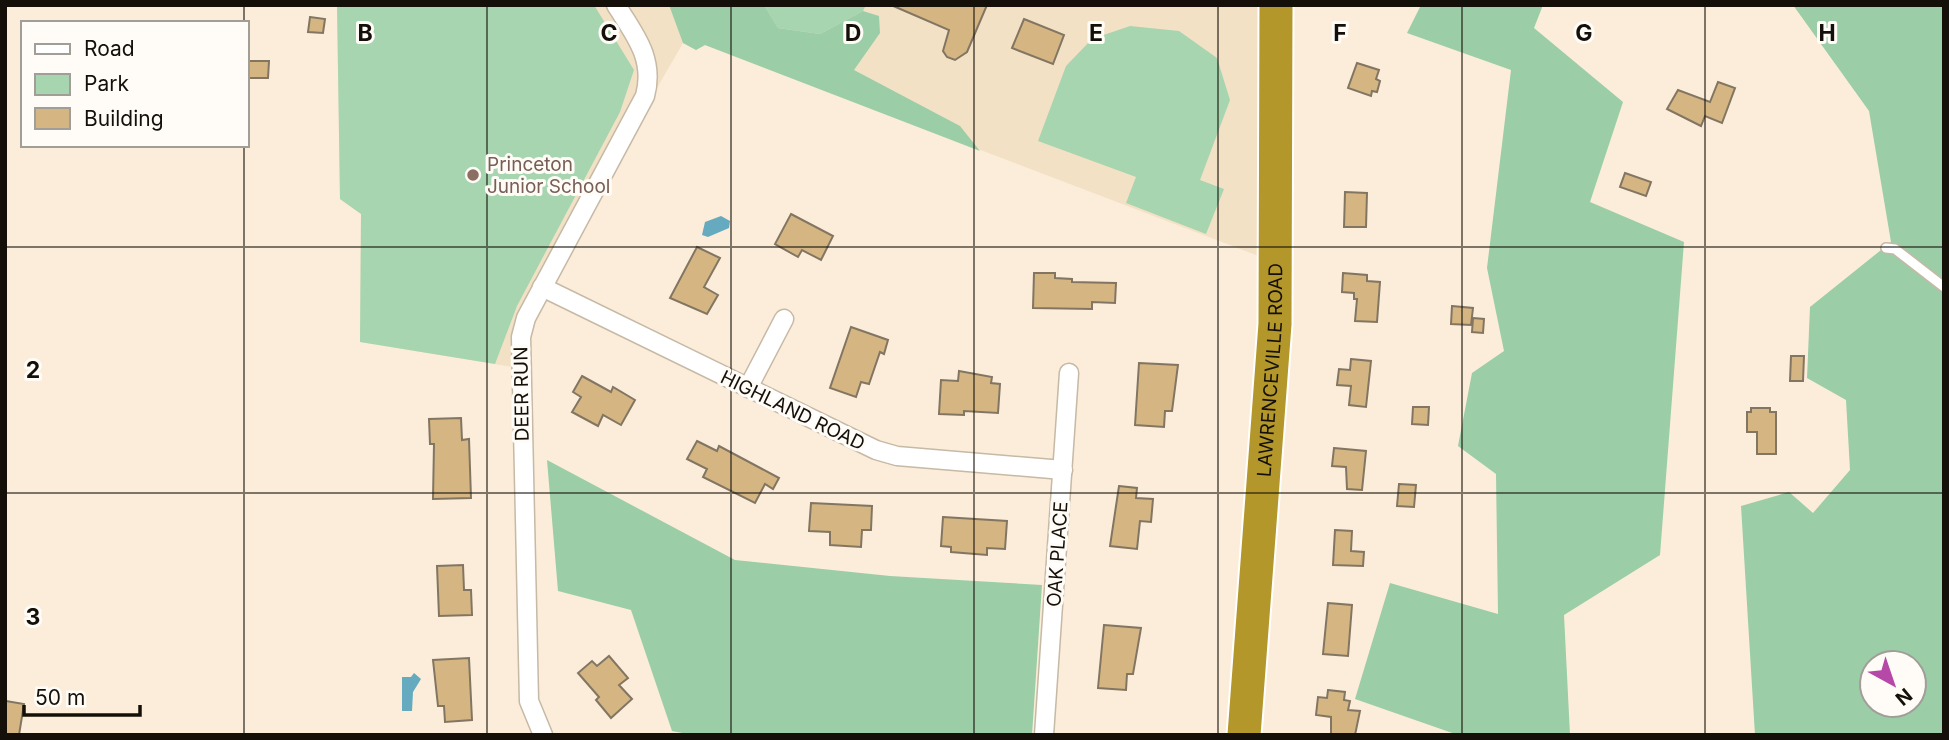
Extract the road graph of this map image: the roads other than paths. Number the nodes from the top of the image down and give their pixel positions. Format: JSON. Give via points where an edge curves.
{"nodes":[{"id":1,"x":616,"y":5,"type":"edge"},
{"id":2,"x":1274,"y":5,"type":"edge"},
{"id":3,"x":1886,"y":248,"type":"dead end"},
{"id":4,"x":1944,"y":286,"type":"edge"},
{"id":5,"x":542,"y":287,"type":"junction"},
{"id":6,"x":784,"y":319,"type":"dead end"},
{"id":7,"x":1069,"y":373,"type":"dead end"},
{"id":8,"x":748,"y":388,"type":"junction"},
{"id":9,"x":1063,"y":470,"type":"junction"},
{"id":10,"x":543,"y":735,"type":"edge"},
{"id":11,"x":1044,"y":735,"type":"edge"},
{"id":12,"x":1244,"y":735,"type":"edge"}],
"edges":[{"from":1,"to":5,"type":"street","name":"DEER RUN","via":[[649,63],[645,96]]},
{"from":2,"to":12,"type":"highway","name":"LAWRENCEVILLE ROAD","via":[[1275,324]]},
{"from":3,"to":4,"type":"lane","via":[[1895,249]]},
{"from":5,"to":8,"type":"street","name":"HIGHLAND ROAD"},
{"from":5,"to":10,"type":"street","name":"DEER RUN","via":[[526,318],[519,356],[529,701]]},
{"from":6,"to":8,"type":"street"},
{"from":7,"to":9,"type":"street","name":"OAK PLACE"},
{"from":8,"to":9,"type":"street","name":"HIGHLAND ROAD","via":[[897,456]]},
{"from":9,"to":11,"type":"street","name":"OAK PLACE"}]}
